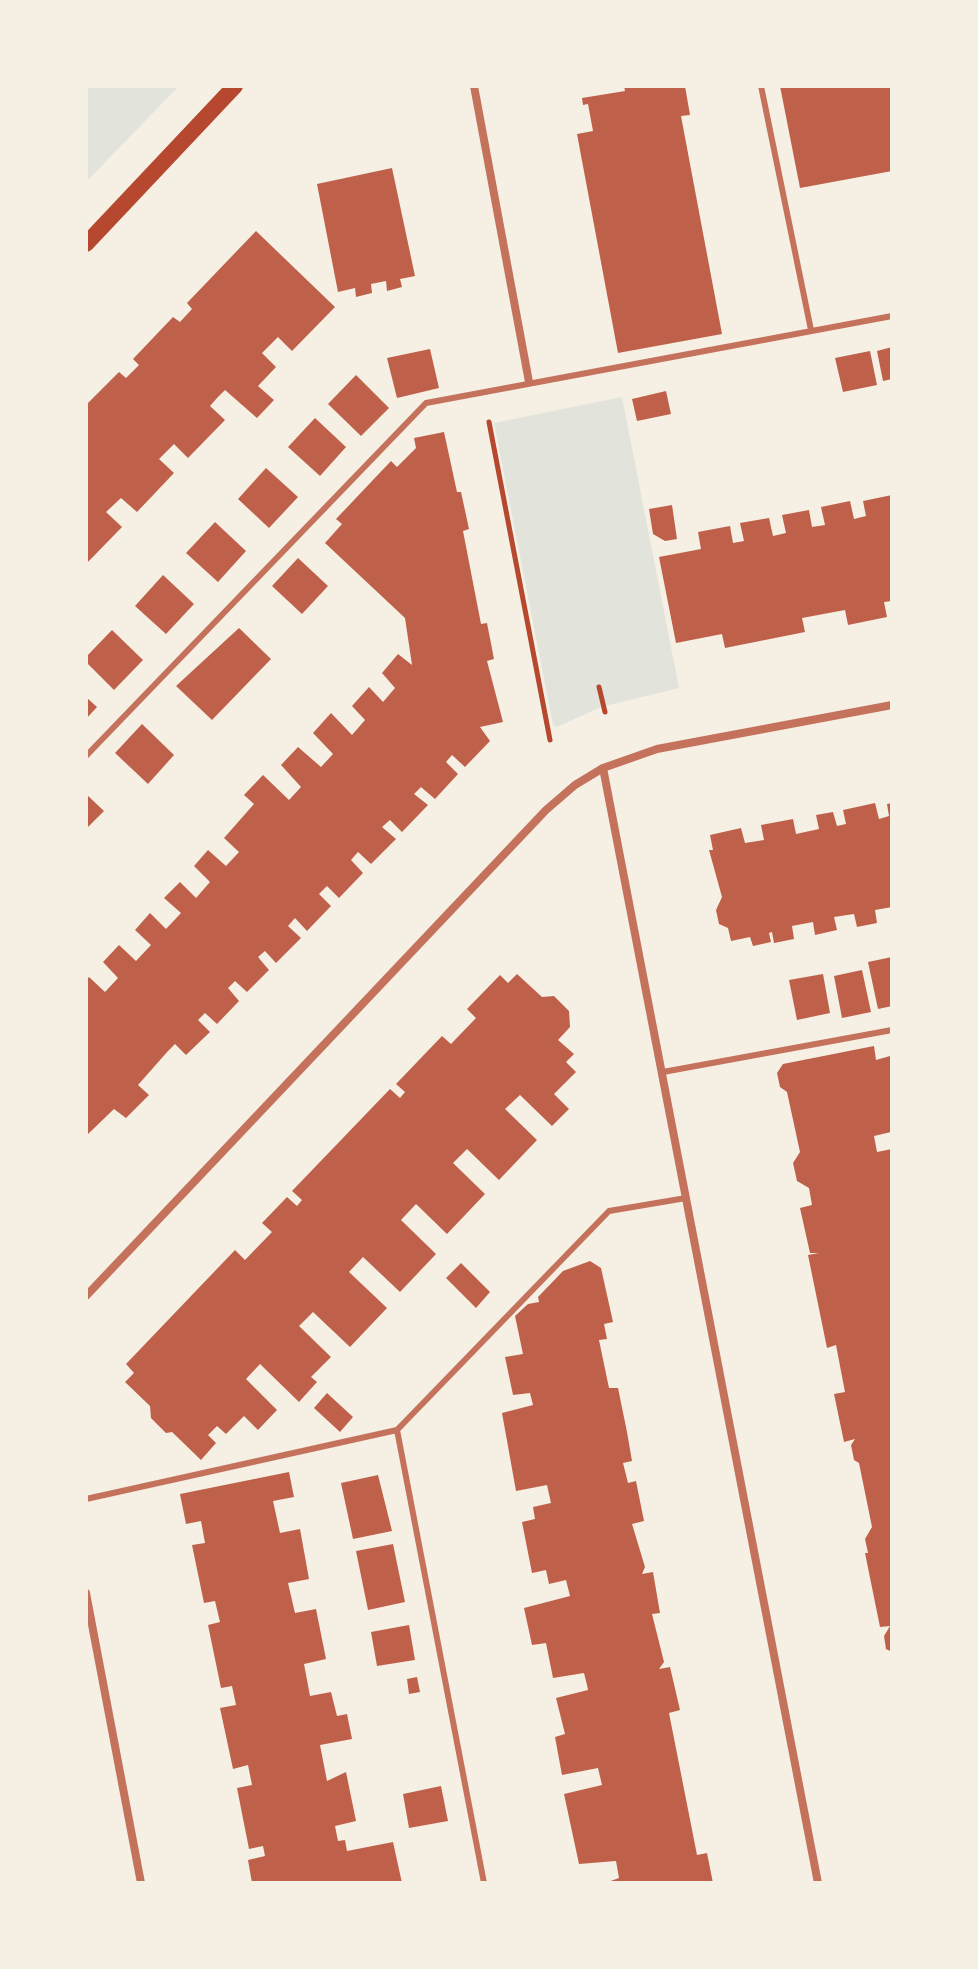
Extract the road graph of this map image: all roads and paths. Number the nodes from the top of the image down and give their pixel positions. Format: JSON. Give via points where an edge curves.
{"nodes":[{"id":1,"x":235,"y":86,"type":"edge"},
{"id":2,"x":474,"y":86,"type":"edge"},
{"id":3,"x":761,"y":86,"type":"edge"},
{"id":4,"x":86,"y":244,"type":"edge"},
{"id":5,"x":892,"y":316,"type":"edge"},
{"id":6,"x":811,"y":330,"type":"junction"},
{"id":7,"x":529,"y":382,"type":"junction"},
{"id":8,"x":489,"y":422,"type":"dead end"},
{"id":9,"x":599,"y":687,"type":"dead end"},
{"id":10,"x":892,"y":705,"type":"edge"},
{"id":11,"x":605,"y":712,"type":"dead end"},
{"id":12,"x":550,"y":740,"type":"dead end"},
{"id":13,"x":86,"y":756,"type":"edge"},
{"id":14,"x":603,"y":768,"type":"junction"},
{"id":15,"x":892,"y":1030,"type":"edge"},
{"id":16,"x":663,"y":1072,"type":"junction"},
{"id":17,"x":686,"y":1198,"type":"junction"},
{"id":18,"x":86,"y":1296,"type":"edge"},
{"id":19,"x":397,"y":1430,"type":"junction"},
{"id":20,"x":86,"y":1499,"type":"edge"},
{"id":21,"x":86,"y":1593,"type":"edge"},
{"id":22,"x":141,"y":1883,"type":"edge"},
{"id":23,"x":484,"y":1883,"type":"edge"},
{"id":24,"x":818,"y":1883,"type":"edge"}],
"edges":[{"from":1,"to":4,"type":"main road"},
{"from":2,"to":7,"type":"street"},
{"from":3,"to":6,"type":"lane"},
{"from":5,"to":6,"type":"lane"},
{"from":6,"to":7,"type":"lane"},
{"from":7,"to":13,"type":"lane","via":[[426,403]]},
{"from":8,"to":12,"type":"path"},
{"from":9,"to":11,"type":"path"},
{"from":10,"to":14,"type":"street","via":[[657,749]]},
{"from":14,"to":16,"type":"street"},
{"from":14,"to":18,"type":"street","via":[[546,810]]},
{"from":15,"to":16,"type":"lane"},
{"from":16,"to":17,"type":"street"},
{"from":17,"to":19,"type":"lane","via":[[609,1211]]},
{"from":17,"to":24,"type":"street"},
{"from":19,"to":20,"type":"lane"},
{"from":19,"to":23,"type":"lane"},
{"from":21,"to":22,"type":"street"}]}
